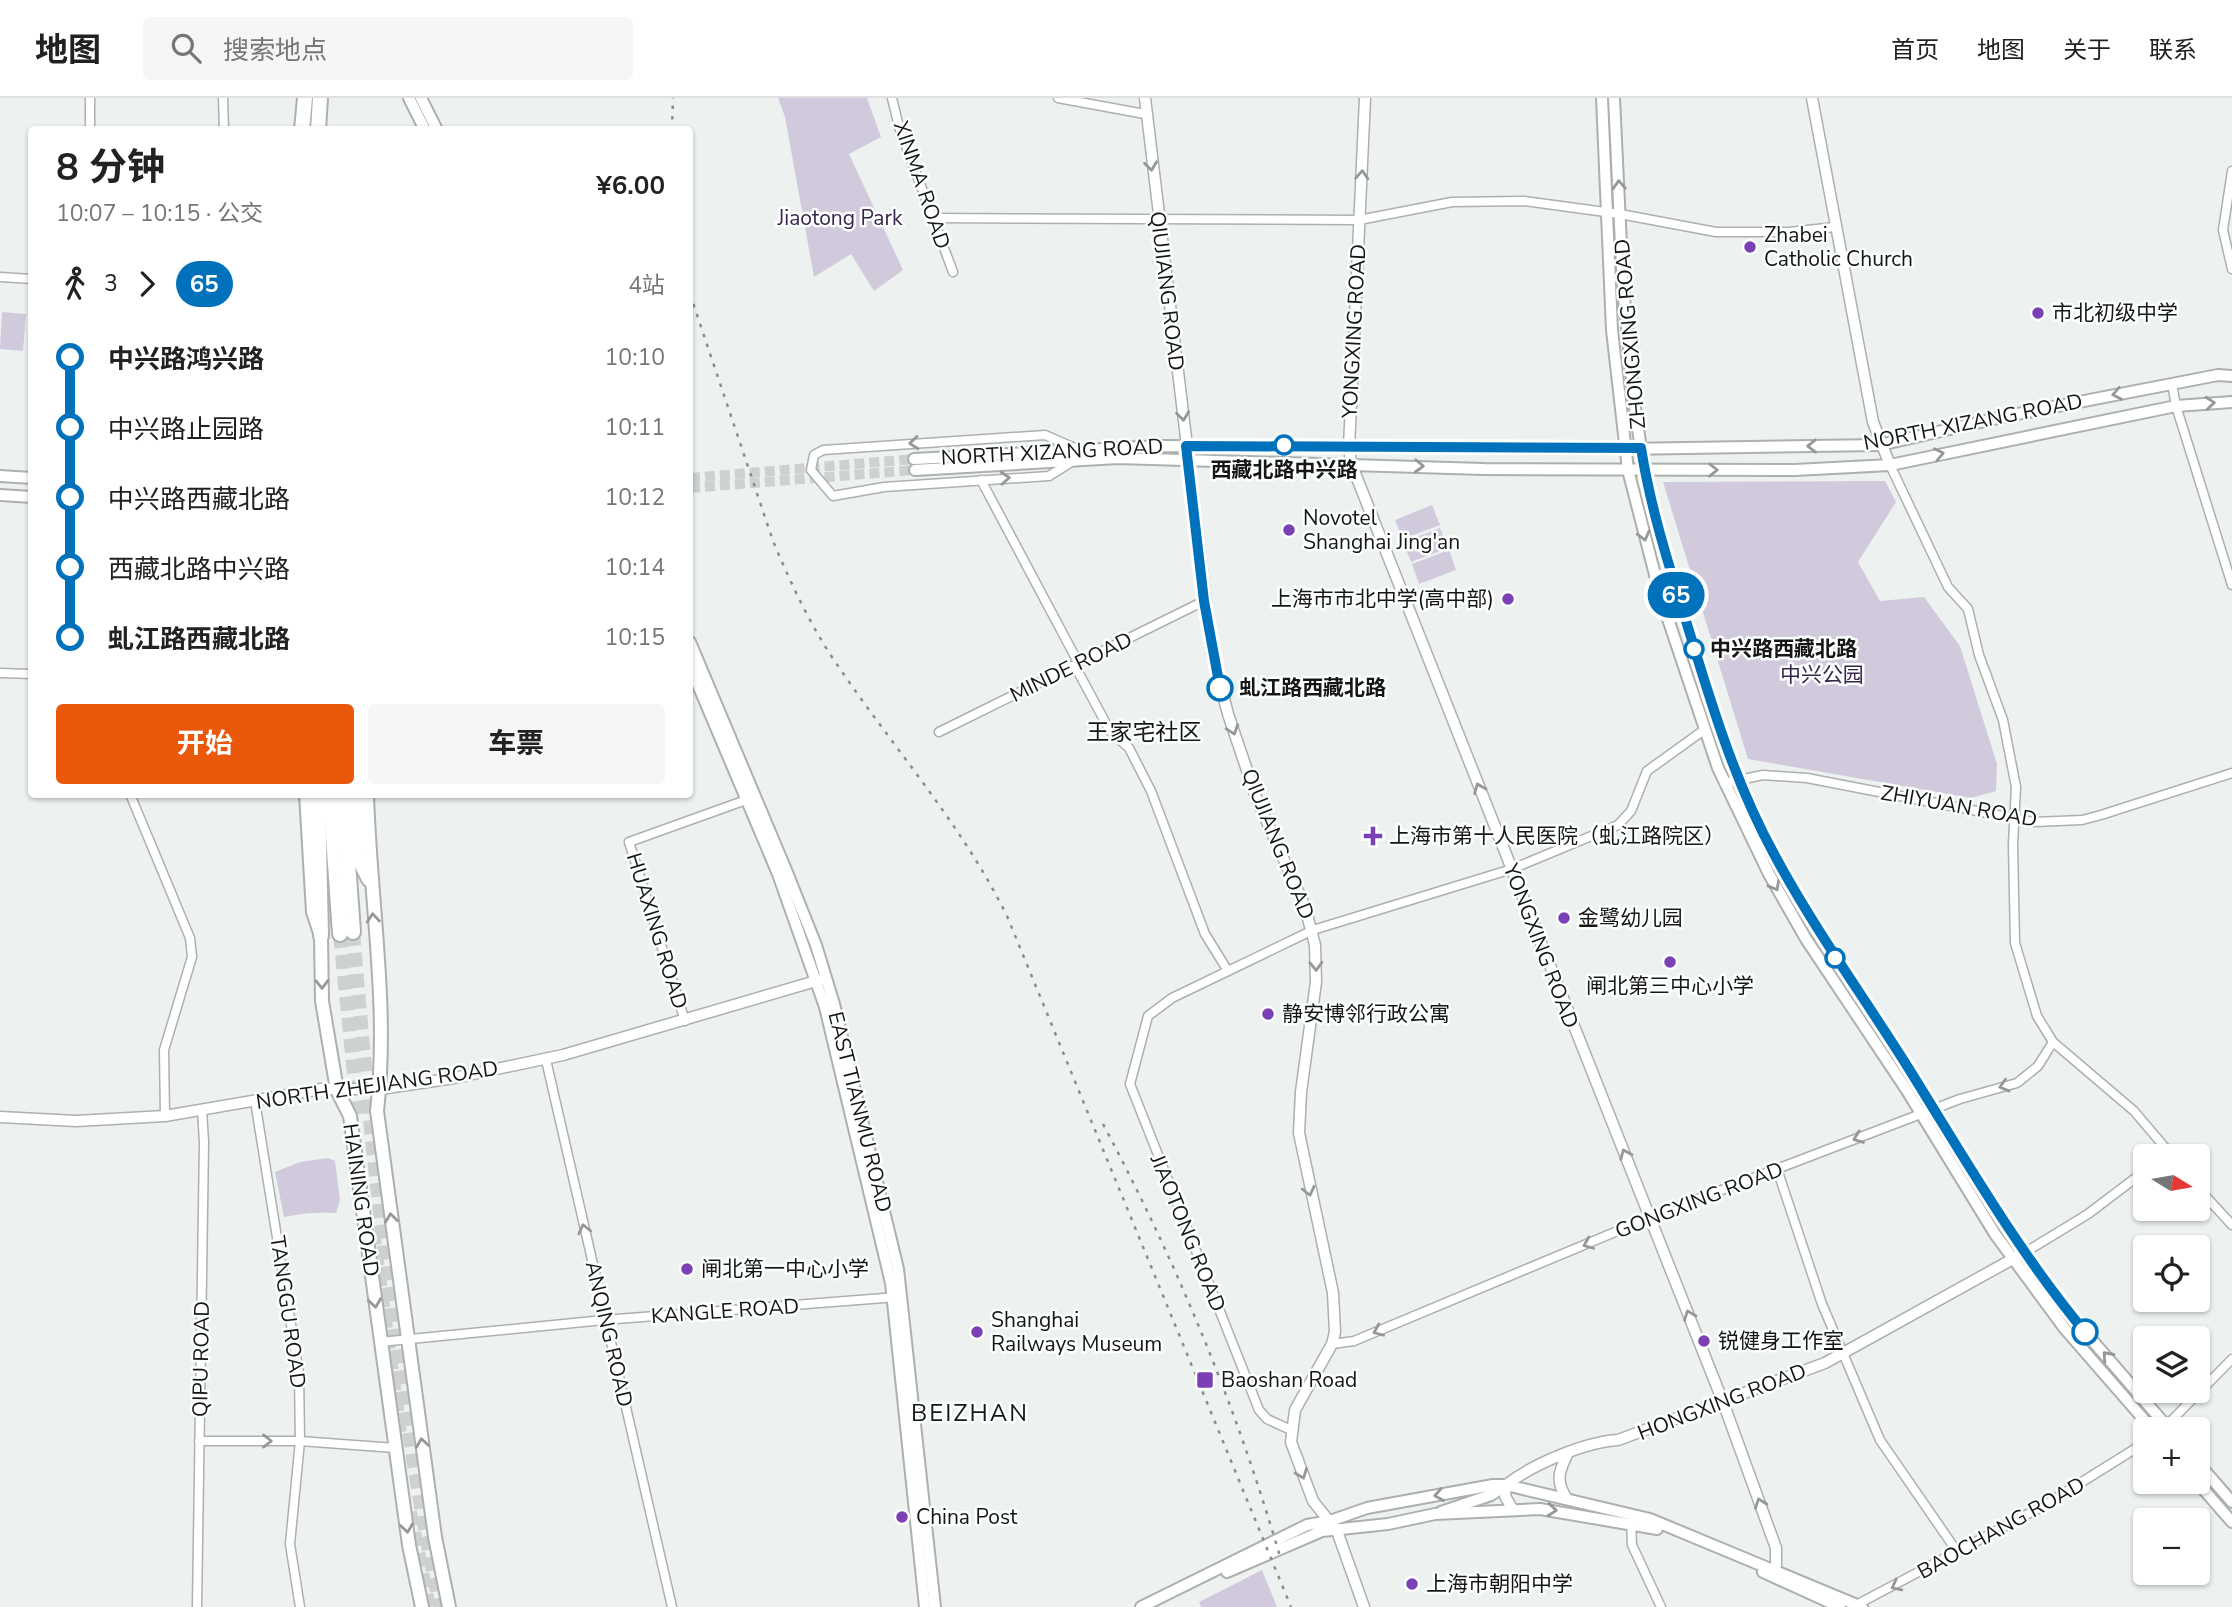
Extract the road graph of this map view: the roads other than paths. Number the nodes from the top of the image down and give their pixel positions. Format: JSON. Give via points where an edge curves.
{"nodes":[{"id":1,"x":90,"y":98,"type":"edge"},
{"id":2,"x":223,"y":98,"type":"edge"},
{"id":3,"x":302,"y":98,"type":"edge"},
{"id":4,"x":320,"y":98,"type":"edge"},
{"id":5,"x":327,"y":98,"type":"edge"},
{"id":6,"x":409,"y":98,"type":"edge"},
{"id":7,"x":421,"y":98,"type":"edge"},
{"id":8,"x":892,"y":98,"type":"edge"},
{"id":9,"x":1058,"y":98,"type":"edge"},
{"id":10,"x":1145,"y":98,"type":"edge"},
{"id":11,"x":1365,"y":98,"type":"edge"},
{"id":12,"x":1602,"y":98,"type":"edge"},
{"id":13,"x":1614,"y":98,"type":"edge"},
{"id":14,"x":1811,"y":98,"type":"edge"},
{"id":15,"x":1145,"y":114,"type":"junction"},
{"id":16,"x":90,"y":126,"type":"edge"},
{"id":17,"x":224,"y":126,"type":"edge"},
{"id":18,"x":300,"y":126,"type":"edge"},
{"id":19,"x":318,"y":126,"type":"edge"},
{"id":20,"x":325,"y":126,"type":"edge"},
{"id":21,"x":423,"y":126,"type":"edge"},
{"id":22,"x":435,"y":126,"type":"edge"},
{"id":23,"x":2232,"y":171,"type":"edge"},
{"id":24,"x":1607,"y":212,"type":"junction"},
{"id":25,"x":1620,"y":214,"type":"junction"},
{"id":26,"x":933,"y":218,"type":"junction"},
{"id":27,"x":1158,"y":219,"type":"junction"},
{"id":28,"x":1359,"y":220,"type":"junction"},
{"id":29,"x":1835,"y":227,"type":"junction"},
{"id":30,"x":2232,"y":269,"type":"edge"},
{"id":31,"x":953,"y":272,"type":"dead end"},
{"id":32,"x":0,"y":277,"type":"edge"},
{"id":33,"x":28,"y":279,"type":"edge"},
{"id":34,"x":2232,"y":376,"type":"edge"},
{"id":35,"x":2172,"y":384,"type":"junction"},
{"id":36,"x":2232,"y":402,"type":"edge"},
{"id":37,"x":2176,"y":406,"type":"junction"},
{"id":38,"x":1880,"y":445,"type":"junction"},
{"id":39,"x":1186,"y":446,"type":"junction"},
{"id":40,"x":1349,"y":447,"type":"junction"},
{"id":41,"x":1641,"y":448,"type":"junction"},
{"id":42,"x":1625,"y":449,"type":"junction"},
{"id":43,"x":1077,"y":454,"type":"junction"},
{"id":44,"x":1188,"y":461,"type":"junction"},
{"id":45,"x":1351,"y":463,"type":"junction"},
{"id":46,"x":915,"y":464,"type":"tunnel mouth"},
{"id":47,"x":1890,"y":464,"type":"junction"},
{"id":48,"x":1628,"y":470,"type":"junction"},
{"id":49,"x":1644,"y":470,"type":"junction"},
{"id":50,"x":0,"y":475,"type":"edge"},
{"id":51,"x":28,"y":478,"type":"edge"},
{"id":52,"x":981,"y":480,"type":"junction"},
{"id":53,"x":0,"y":495,"type":"edge"},
{"id":54,"x":28,"y":497,"type":"edge"},
{"id":55,"x":2232,"y":585,"type":"edge"},
{"id":56,"x":1204,"y":601,"type":"junction"},
{"id":57,"x":693,"y":649,"type":"edge"},
{"id":58,"x":1077,"y":665,"type":"junction"},
{"id":59,"x":0,"y":673,"type":"edge"},
{"id":60,"x":693,"y":673,"type":"edge"},
{"id":61,"x":28,"y":674,"type":"edge"},
{"id":62,"x":1704,"y":730,"type":"junction"},
{"id":63,"x":939,"y":732,"type":"dead end"},
{"id":64,"x":2232,"y":773,"type":"edge"},
{"id":65,"x":1737,"y":778,"type":"junction"},
{"id":66,"x":1724,"y":783,"type":"junction"},
{"id":67,"x":132,"y":798,"type":"edge"},
{"id":68,"x":306,"y":798,"type":"edge"},
{"id":69,"x":318,"y":798,"type":"edge"},
{"id":70,"x":330,"y":798,"type":"edge"},
{"id":71,"x":343,"y":798,"type":"edge"},
{"id":72,"x":355,"y":798,"type":"edge"},
{"id":73,"x":367,"y":798,"type":"edge"},
{"id":74,"x":746,"y":800,"type":"junction"},
{"id":75,"x":2015,"y":820,"type":"junction"},
{"id":76,"x":1512,"y":869,"type":"junction"},
{"id":77,"x":369,"y":879,"type":"junction"},
{"id":78,"x":1313,"y":930,"type":"junction"},
{"id":79,"x":321,"y":936,"type":"junction"},
{"id":80,"x":1228,"y":971,"type":"junction"},
{"id":81,"x":822,"y":980,"type":"junction"},
{"id":82,"x":685,"y":1021,"type":"junction"},
{"id":83,"x":2053,"y":1042,"type":"junction"},
{"id":84,"x":546,"y":1060,"type":"junction"},
{"id":85,"x":380,"y":1089,"type":"junction"},
{"id":86,"x":337,"y":1090,"type":"junction"},
{"id":87,"x":255,"y":1101,"type":"junction"},
{"id":88,"x":1934,"y":1109,"type":"junction"},
{"id":89,"x":202,"y":1110,"type":"junction"},
{"id":90,"x":1922,"y":1114,"type":"junction"},
{"id":91,"x":165,"y":1116,"type":"junction"},
{"id":92,"x":0,"y":1117,"type":"edge"},
{"id":93,"x":2161,"y":1144,"type":"edge"},
{"id":94,"x":1777,"y":1169,"type":"junction"},
{"id":95,"x":2133,"y":1180,"type":"edge"},
{"id":96,"x":2210,"y":1201,"type":"edge"},
{"id":97,"x":1651,"y":1217,"type":"junction"},
{"id":98,"x":2232,"y":1225,"type":"edge"},
{"id":99,"x":2024,"y":1253,"type":"junction"},
{"id":100,"x":2012,"y":1259,"type":"junction"},
{"id":101,"x":897,"y":1297,"type":"junction"},
{"id":102,"x":604,"y":1320,"type":"junction"},
{"id":103,"x":407,"y":1339,"type":"junction"},
{"id":104,"x":380,"y":1342,"type":"junction"},
{"id":105,"x":1332,"y":1344,"type":"junction"},
{"id":106,"x":1844,"y":1353,"type":"junction"},
{"id":107,"x":2232,"y":1359,"type":"edge"},
{"id":108,"x":1723,"y":1402,"type":"junction"},
{"id":109,"x":2142,"y":1417,"type":"edge"},
{"id":110,"x":2156,"y":1417,"type":"edge"},
{"id":111,"x":2177,"y":1417,"type":"edge"},
{"id":112,"x":1290,"y":1430,"type":"junction"},
{"id":113,"x":199,"y":1441,"type":"junction"},
{"id":114,"x":300,"y":1441,"type":"junction"},
{"id":115,"x":395,"y":1448,"type":"junction"},
{"id":116,"x":2133,"y":1450,"type":"edge"},
{"id":117,"x":1567,"y":1455,"type":"junction"},
{"id":118,"x":2210,"y":1477,"type":"edge"},
{"id":119,"x":1507,"y":1485,"type":"junction"},
{"id":120,"x":2208,"y":1494,"type":"edge"},
{"id":121,"x":1567,"y":1499,"type":"junction"},
{"id":122,"x":2232,"y":1502,"type":"edge"},
{"id":123,"x":1513,"y":1510,"type":"junction"},
{"id":124,"x":1435,"y":1514,"type":"junction"},
{"id":125,"x":1632,"y":1514,"type":"junction"},
{"id":126,"x":2232,"y":1522,"type":"edge"},
{"id":127,"x":1629,"y":1525,"type":"junction"},
{"id":128,"x":1334,"y":1526,"type":"junction"},
{"id":129,"x":1958,"y":1553,"type":"junction"},
{"id":130,"x":1773,"y":1572,"type":"junction"},
{"id":131,"x":1857,"y":1606,"type":"edge"},
{"id":132,"x":197,"y":1607,"type":"edge"},
{"id":133,"x":300,"y":1607,"type":"edge"},
{"id":134,"x":422,"y":1607,"type":"edge"},
{"id":135,"x":449,"y":1607,"type":"edge"},
{"id":136,"x":672,"y":1607,"type":"edge"},
{"id":137,"x":925,"y":1607,"type":"edge"},
{"id":138,"x":935,"y":1607,"type":"edge"},
{"id":139,"x":1141,"y":1607,"type":"edge"},
{"id":140,"x":1152,"y":1607,"type":"edge"},
{"id":141,"x":1364,"y":1607,"type":"edge"},
{"id":142,"x":1661,"y":1607,"type":"edge"},
{"id":143,"x":1840,"y":1607,"type":"edge"}],
"edges":[{"from":1,"to":16,"type":"street"},
{"from":2,"to":17,"type":"street"},
{"from":3,"to":18,"type":"highway"},
{"from":4,"to":19,"type":"highway"},
{"from":5,"to":20,"type":"main road"},
{"from":6,"to":21,"type":"main road"},
{"from":7,"to":22,"type":"main road"},
{"from":8,"to":26,"type":"street","name":"XINMA ROAD"},
{"from":9,"to":15,"type":"street"},
{"from":10,"to":15,"type":"street","name":"QIUJIANG ROAD"},
{"from":28,"to":11,"type":"street","name":"YONGXING ROAD","one_way":true},
{"from":12,"to":24,"type":"main road","name":"ZHONGXING ROAD"},
{"from":25,"to":13,"type":"main road","name":"ZHONGXING ROAD","one_way":true},
{"from":14,"to":29,"type":"street"},
{"from":15,"to":27,"type":"street","name":"QIUJIANG ROAD","one_way":true},
{"from":23,"to":30,"type":"street","via":[[2222,230]]},
{"from":24,"to":25,"type":"street"},
{"from":24,"to":28,"type":"street","via":[[1524,201],[1452,202]]},
{"from":24,"to":42,"type":"main road","name":"ZHONGXING ROAD","via":[[1612,330]]},
{"from":25,"to":29,"type":"street","via":[[1716,232]]},
{"from":25,"to":41,"type":"main road","name":"ZHONGXING ROAD","via":[[1624,298]]},
{"from":26,"to":27,"type":"street"},
{"from":26,"to":31,"type":"street","name":"XINMA ROAD"},
{"from":27,"to":28,"type":"street"},
{"from":27,"to":39,"type":"street","name":"QIUJIANG ROAD","one_way":true},
{"from":28,"to":40,"type":"street","name":"YONGXING ROAD"},
{"from":29,"to":38,"type":"street"},
{"from":32,"to":33,"type":"street"},
{"from":34,"to":35,"type":"main road","name":"NORTH XIZANG ROAD"},
{"from":35,"to":37,"type":"street"},
{"from":35,"to":38,"type":"main road","name":"NORTH XIZANG ROAD","one_way":true},
{"from":37,"to":36,"type":"main road","name":"NORTH XIZANG ROAD","one_way":true},
{"from":47,"to":37,"type":"main road","name":"NORTH XIZANG ROAD","one_way":true},
{"from":37,"to":55,"type":"street"},
{"from":38,"to":41,"type":"main road","name":"NORTH XIZANG ROAD","one_way":true},
{"from":38,"to":47,"type":"street"},
{"from":39,"to":40,"type":"main road","name":"NORTH XIZANG ROAD"},
{"from":39,"to":43,"type":"main road","name":"NORTH XIZANG ROAD"},
{"from":39,"to":44,"type":"street","name":"QIUJIANG ROAD"},
{"from":40,"to":42,"type":"main road","name":"NORTH XIZANG ROAD"},
{"from":40,"to":45,"type":"street","name":"YONGXING ROAD"},
{"from":41,"to":42,"type":"main road","name":"NORTH XIZANG ROAD"},
{"from":41,"to":49,"type":"main road","name":"ZHONGXING ROAD"},
{"from":42,"to":48,"type":"main road","name":"ZHONGXING ROAD"},
{"from":43,"to":44,"type":"main road","name":"NORTH XIZANG ROAD"},
{"from":43,"to":46,"type":"main road","name":"NORTH XIZANG ROAD"},
{"from":52,"to":43,"type":"street","one_way":true,"via":[[1049,476]]},
{"from":43,"to":52,"type":"street","one_way":true,"via":[[1045,435],[823,450],[814,454],[811,464],[814,477],[833,496]]},
{"from":44,"to":45,"type":"main road","name":"NORTH XIZANG ROAD"},
{"from":44,"to":56,"type":"street","name":"QIUJIANG ROAD"},
{"from":45,"to":48,"type":"main road","name":"NORTH XIZANG ROAD","one_way":true},
{"from":76,"to":45,"type":"street","name":"YONGXING ROAD","one_way":true},
{"from":49,"to":47,"type":"main road","name":"NORTH XIZANG ROAD","one_way":true,"via":[[1795,470]]},
{"from":47,"to":75,"type":"street","via":[[1948,587],[1969,609],[2010,748],[2017,787]]},
{"from":48,"to":49,"type":"main road","name":"NORTH XIZANG ROAD"},
{"from":48,"to":62,"type":"main road","name":"ZHONGXING ROAD","one_way":true,"via":[[1645,542]]},
{"from":49,"to":65,"type":"main road","name":"ZHONGXING ROAD","via":[[1666,561]]},
{"from":50,"to":51,"type":"main road"},
{"from":52,"to":58,"type":"street"},
{"from":53,"to":54,"type":"main road"},
{"from":56,"to":58,"type":"street","name":"MINDE ROAD"},
{"from":56,"to":78,"type":"street","name":"QIUJIANG ROAD","one_way":true,"via":[[1228,714],[1256,797]]},
{"from":57,"to":81,"type":"main road","name":"EAST TIANMU ROAD","via":[[786,870]]},
{"from":58,"to":63,"type":"street","name":"MINDE ROAD"},
{"from":58,"to":80,"type":"street","via":[[1110,732],[1129,748],[1151,791],[1205,934]]},
{"from":59,"to":61,"type":"street"},
{"from":60,"to":74,"type":"main road","name":"EAST TIANMU ROAD"},
{"from":62,"to":66,"type":"main road","name":"ZHONGXING ROAD"},
{"from":62,"to":76,"type":"street","via":[[1647,771],[1632,811],[1618,825]]},
{"from":64,"to":75,"type":"street","name":"ZHIYUAN ROAD","via":[[2082,820]]},
{"from":65,"to":66,"type":"street","name":"ZHIYUAN ROAD"},
{"from":65,"to":75,"type":"street","name":"ZHIYUAN ROAD","via":[[1774,775],[1829,781]]},
{"from":65,"to":88,"type":"main road","name":"ZHONGXING ROAD","via":[[1819,933]]},
{"from":66,"to":90,"type":"main road","name":"ZHONGXING ROAD","one_way":true,"via":[[1805,939]]},
{"from":67,"to":91,"type":"street","via":[[190,938],[192,957],[164,1050]]},
{"from":68,"to":79,"type":"main road","name":"HAINING ROAD","via":[[313,912]]},
{"from":69,"to":79,"type":"highway"},
{"from":70,"to":71,"type":"highway","via":[[346,933]]},
{"from":72,"to":77,"type":"highway","via":[[358,857]]},
{"from":73,"to":77,"type":"main road","name":"HAINING ROAD"},
{"from":74,"to":81,"type":"main road","name":"EAST TIANMU ROAD"},
{"from":74,"to":82,"type":"street","name":"HUAXING ROAD","via":[[629,842]]},
{"from":75,"to":83,"type":"street","via":[[2015,943],[2038,1016]]},
{"from":76,"to":78,"type":"street"},
{"from":97,"to":76,"type":"street","name":"YONGXING ROAD","one_way":true},
{"from":85,"to":77,"type":"main road","name":"HAINING ROAD","one_way":true,"via":[[381,1004]]},
{"from":78,"to":80,"type":"street"},
{"from":78,"to":105,"type":"street","name":"QIUJIANG ROAD","one_way":true,"via":[[1316,982],[1299,1133],[1333,1293]]},
{"from":79,"to":86,"type":"main road","name":"HAINING ROAD","one_way":true,"via":[[322,1001]]},
{"from":80,"to":112,"type":"street","name":"JIAOTONG ROAD","via":[[1172,998],[1149,1016],[1130,1084],[1259,1410]]},
{"from":81,"to":82,"type":"street","name":"NORTH ZHEJIANG ROAD"},
{"from":81,"to":101,"type":"main road","name":"EAST TIANMU ROAD","via":[[898,1269]]},
{"from":82,"to":84,"type":"street","name":"NORTH ZHEJIANG ROAD"},
{"from":83,"to":88,"type":"street","name":"GONGXING ROAD","one_way":true,"via":[[2027,1077]]},
{"from":83,"to":93,"type":"street","via":[[2134,1111]]},
{"from":84,"to":85,"type":"street","name":"NORTH ZHEJIANG ROAD"},
{"from":102,"to":84,"type":"street","name":"ANQING ROAD","one_way":true},
{"from":85,"to":86,"type":"street","name":"NORTH ZHEJIANG ROAD"},
{"from":103,"to":85,"type":"main road","name":"HAINING ROAD","one_way":true,"via":[[377,1111]]},
{"from":86,"to":87,"type":"street","name":"NORTH ZHEJIANG ROAD"},
{"from":86,"to":104,"type":"main road","name":"HAINING ROAD","one_way":true,"via":[[350,1116]]},
{"from":87,"to":89,"type":"street","name":"NORTH ZHEJIANG ROAD"},
{"from":87,"to":114,"type":"street","name":"TANGGU ROAD","via":[[297,1354]]},
{"from":88,"to":90,"type":"street","name":"GONGXING ROAD"},
{"from":88,"to":99,"type":"main road","name":"ZHONGXING ROAD"},
{"from":89,"to":91,"type":"street","name":"NORTH ZHEJIANG ROAD"},
{"from":89,"to":113,"type":"street","name":"QIPU ROAD"},
{"from":90,"to":94,"type":"street","name":"GONGXING ROAD","one_way":true},
{"from":90,"to":100,"type":"main road","name":"ZHONGXING ROAD"},
{"from":91,"to":92,"type":"street","name":"NORTH ZHEJIANG ROAD","via":[[76,1121]]},
{"from":94,"to":97,"type":"street","name":"GONGXING ROAD"},
{"from":94,"to":106,"type":"street","via":[[1815,1284]]},
{"from":95,"to":99,"type":"street","name":"HONGXING ROAD"},
{"from":96,"to":98,"type":"street"},
{"from":97,"to":105,"type":"street","name":"GONGXING ROAD","one_way":true,"via":[[1354,1341]]},
{"from":108,"to":97,"type":"street","name":"YONGXING ROAD","one_way":true},
{"from":99,"to":100,"type":"street","name":"HONGXING ROAD"},
{"from":110,"to":99,"type":"main road","name":"ZHONGXING ROAD","one_way":true},
{"from":100,"to":106,"type":"street","name":"HONGXING ROAD"},
{"from":100,"to":109,"type":"main road","name":"ZHONGXING ROAD"},
{"from":101,"to":102,"type":"street","name":"KANGLE ROAD"},
{"from":101,"to":137,"type":"main road","name":"EAST TIANMU ROAD"},
{"from":101,"to":138,"type":"main road","name":"EAST TIANMU ROAD"},
{"from":102,"to":103,"type":"street","name":"KANGLE ROAD"},
{"from":102,"to":136,"type":"street","name":"ANQING ROAD"},
{"from":103,"to":104,"type":"street","name":"KANGLE ROAD"},
{"from":135,"to":103,"type":"main road","name":"HAINING ROAD","one_way":true},
{"from":104,"to":115,"type":"main road","name":"HAINING ROAD"},
{"from":105,"to":112,"type":"street","name":"QIUJIANG ROAD","via":[[1300,1399]]},
{"from":106,"to":108,"type":"street","name":"HONGXING ROAD"},
{"from":106,"to":129,"type":"street","via":[[1880,1440]]},
{"from":107,"to":111,"type":"street"},
{"from":108,"to":117,"type":"street","name":"HONGXING ROAD"},
{"from":130,"to":108,"type":"street","name":"YONGXING ROAD","one_way":true,"via":[[1776,1548]]},
{"from":112,"to":128,"type":"street","one_way":true,"via":[[1309,1493]]},
{"from":113,"to":114,"type":"street","one_way":true},
{"from":113,"to":132,"type":"street","name":"QIPU ROAD"},
{"from":114,"to":115,"type":"street"},
{"from":114,"to":133,"type":"street","name":"TANGGU ROAD","via":[[290,1544]]},
{"from":115,"to":134,"type":"main road","name":"HAINING ROAD","one_way":true},
{"from":116,"to":129,"type":"street","name":"BAOCHANG ROAD","via":[[2087,1481]]},
{"from":117,"to":119,"type":"street","name":"HONGXING ROAD","via":[[1528,1470]]},
{"from":117,"to":121,"type":"street","via":[[1558,1477]]},
{"from":118,"to":122,"type":"main road"},
{"from":119,"to":121,"type":"main road"},
{"from":119,"to":123,"type":"street","via":[[1505,1496]]},
{"from":119,"to":124,"type":"main road"},
{"from":119,"to":128,"type":"main road","one_way":true,"via":[[1367,1508]]},
{"from":120,"to":126,"type":"main road"},
{"from":121,"to":125,"type":"main road"},
{"from":123,"to":124,"type":"main road"},
{"from":123,"to":127,"type":"main road","one_way":true,"via":[[1570,1512]]},
{"from":124,"to":128,"type":"main road"},
{"from":125,"to":127,"type":"street"},
{"from":125,"to":130,"type":"main road"},
{"from":127,"to":130,"type":"main road","via":[[1649,1525]]},
{"from":127,"to":142,"type":"street","via":[[1632,1545]]},
{"from":128,"to":139,"type":"main road","via":[[1307,1525]]},
{"from":128,"to":140,"type":"main road"},
{"from":128,"to":141,"type":"street"},
{"from":129,"to":131,"type":"street","name":"BAOCHANG ROAD","one_way":true},
{"from":130,"to":131,"type":"main road"},
{"from":130,"to":143,"type":"main road"}]}
